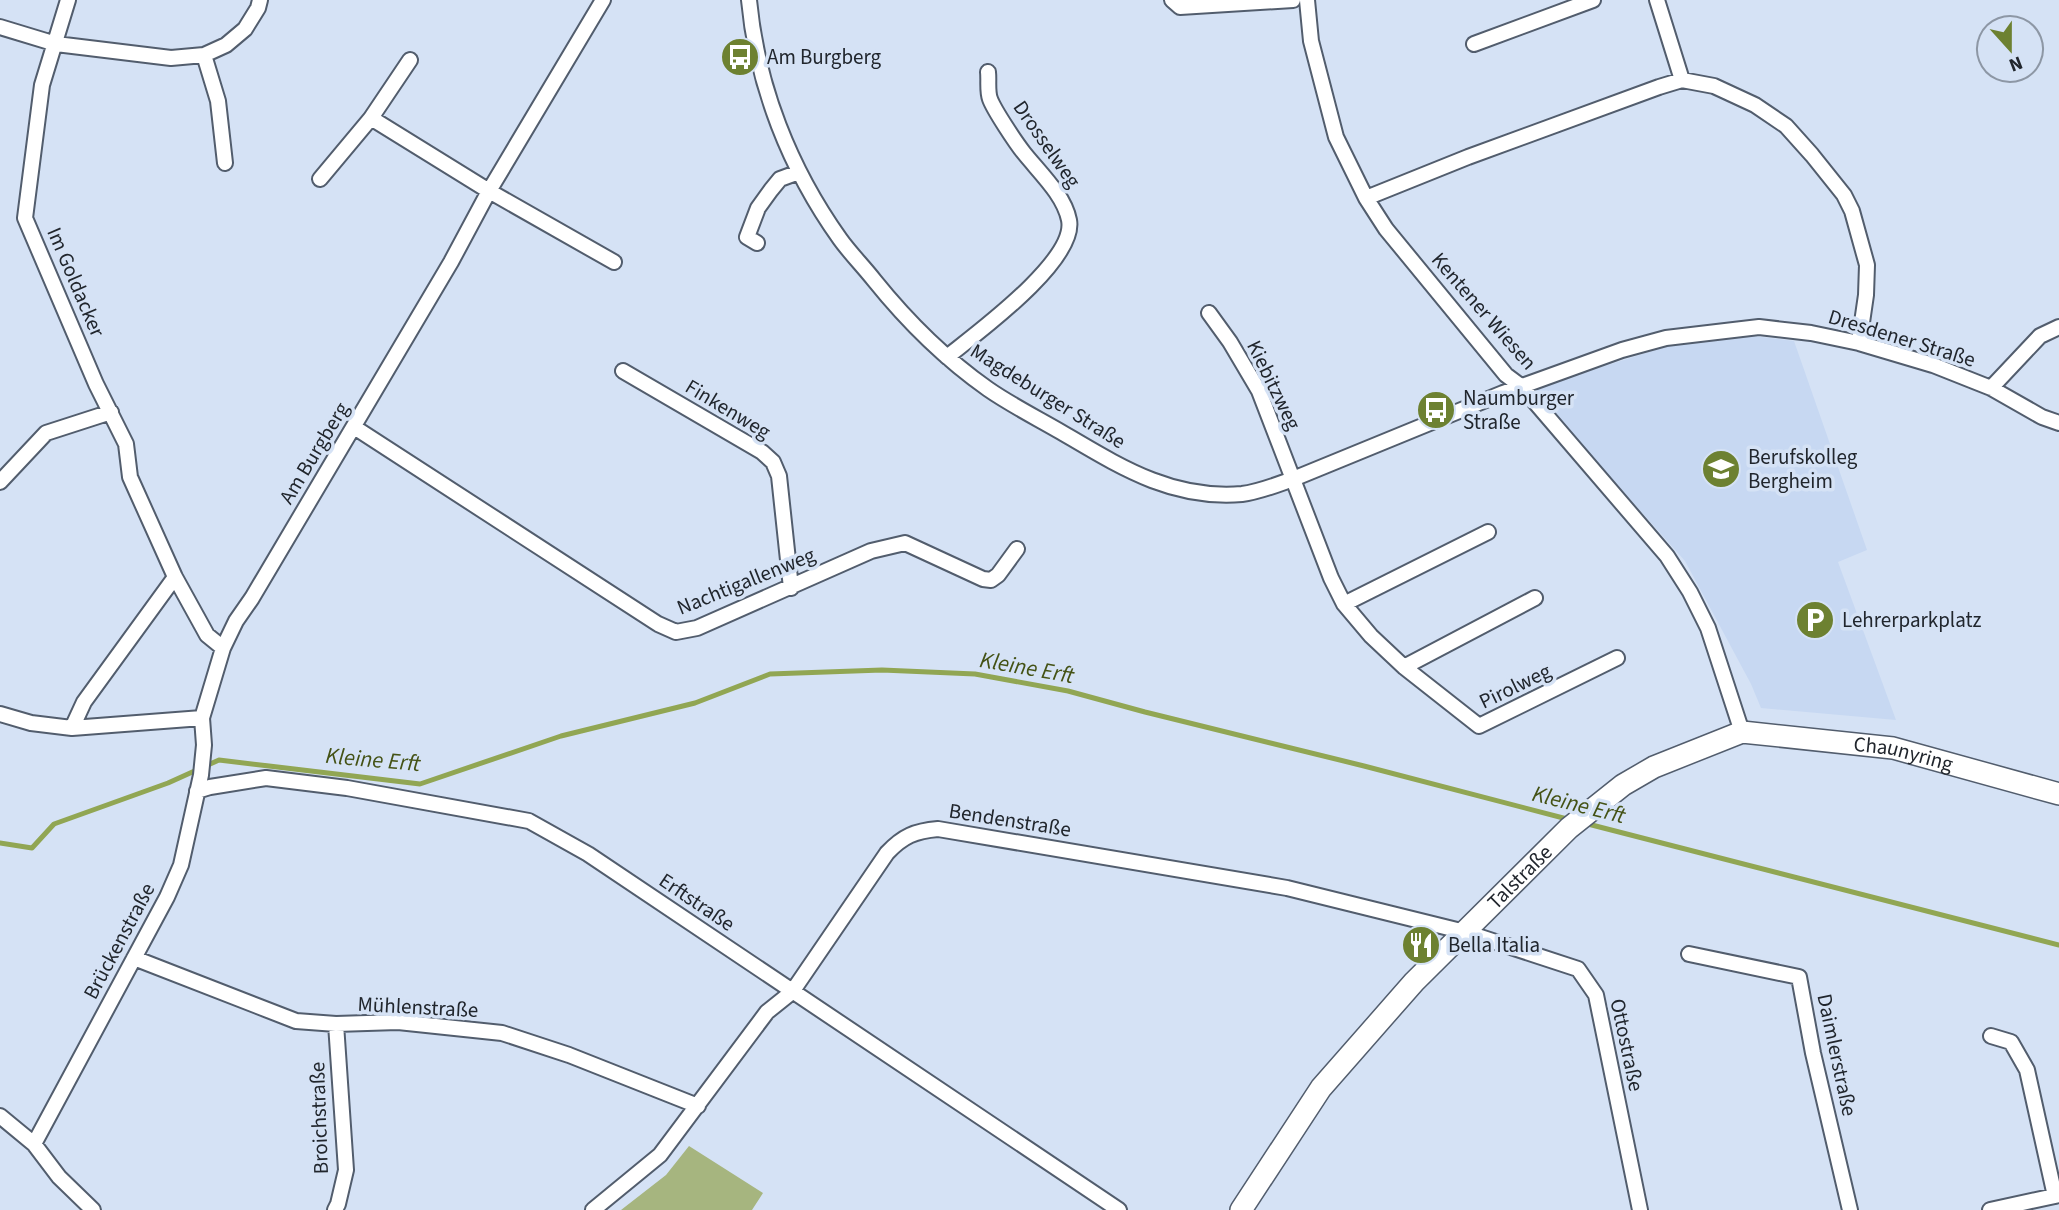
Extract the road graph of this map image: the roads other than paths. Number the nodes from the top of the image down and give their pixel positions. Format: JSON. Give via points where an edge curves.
{"nodes":[{"id":1,"x":68,"y":0,"type":"edge"},
{"id":2,"x":260,"y":0,"type":"edge"},
{"id":3,"x":603,"y":0,"type":"edge"},
{"id":4,"x":748,"y":0,"type":"edge"},
{"id":5,"x":1172,"y":0,"type":"edge"},
{"id":6,"x":1293,"y":0,"type":"edge"},
{"id":7,"x":1307,"y":0,"type":"edge"},
{"id":8,"x":1593,"y":0,"type":"edge"},
{"id":9,"x":1657,"y":0,"type":"edge"},
{"id":10,"x":0,"y":27,"type":"edge"},
{"id":11,"x":56,"y":44,"type":"junction"},
{"id":12,"x":1474,"y":44,"type":"dead end"},
{"id":13,"x":204,"y":55,"type":"junction"},
{"id":14,"x":410,"y":61,"type":"dead end"},
{"id":15,"x":988,"y":72,"type":"dead end"},
{"id":16,"x":1682,"y":80,"type":"junction"},
{"id":17,"x":371,"y":118,"type":"junction"},
{"id":18,"x":225,"y":163,"type":"dead end"},
{"id":19,"x":799,"y":172,"type":"junction"},
{"id":20,"x":320,"y":179,"type":"dead end"},
{"id":21,"x":488,"y":191,"type":"junction"},
{"id":22,"x":1366,"y":198,"type":"junction"},
{"id":23,"x":757,"y":243,"type":"dead end"},
{"id":24,"x":614,"y":262,"type":"dead end"},
{"id":25,"x":1209,"y":313,"type":"dead end"},
{"id":26,"x":2059,"y":327,"type":"edge"},
{"id":27,"x":1859,"y":343,"type":"junction"},
{"id":28,"x":947,"y":357,"type":"junction"},
{"id":29,"x":623,"y":371,"type":"dead end"},
{"id":30,"x":1522,"y":387,"type":"junction"},
{"id":31,"x":1991,"y":388,"type":"junction"},
{"id":32,"x":111,"y":412,"type":"junction"},
{"id":33,"x":2059,"y":423,"type":"edge"},
{"id":34,"x":354,"y":427,"type":"junction"},
{"id":35,"x":1293,"y":479,"type":"junction"},
{"id":36,"x":0,"y":481,"type":"edge"},
{"id":37,"x":1488,"y":532,"type":"dead end"},
{"id":38,"x":1017,"y":549,"type":"dead end"},
{"id":39,"x":175,"y":577,"type":"junction"},
{"id":40,"x":792,"y":588,"type":"junction"},
{"id":41,"x":1535,"y":598,"type":"dead end"},
{"id":42,"x":1345,"y":604,"type":"junction"},
{"id":43,"x":223,"y":648,"type":"junction"},
{"id":44,"x":1617,"y":657,"type":"dead end"},
{"id":45,"x":1404,"y":667,"type":"junction"},
{"id":46,"x":0,"y":714,"type":"edge"},
{"id":47,"x":201,"y":718,"type":"junction"},
{"id":48,"x":72,"y":728,"type":"junction"},
{"id":49,"x":1742,"y":732,"type":"junction"},
{"id":50,"x":204,"y":745,"type":"joint"},
{"id":51,"x":197,"y":791,"type":"junction"},
{"id":52,"x":2059,"y":794,"type":"edge"},
{"id":53,"x":1465,"y":932,"type":"junction"},
{"id":54,"x":1689,"y":954,"type":"dead end"},
{"id":55,"x":134,"y":958,"type":"junction"},
{"id":56,"x":792,"y":992,"type":"junction"},
{"id":57,"x":336,"y":1024,"type":"junction"},
{"id":58,"x":1991,"y":1036,"type":"dead end"},
{"id":59,"x":698,"y":1106,"type":"junction"},
{"id":60,"x":0,"y":1116,"type":"edge"},
{"id":61,"x":34,"y":1143,"type":"junction"},
{"id":62,"x":2057,"y":1196,"type":"edge"},
{"id":63,"x":93,"y":1210,"type":"edge"},
{"id":64,"x":335,"y":1210,"type":"edge"},
{"id":65,"x":593,"y":1210,"type":"edge"},
{"id":66,"x":1119,"y":1210,"type":"edge"},
{"id":67,"x":1241,"y":1210,"type":"edge"},
{"id":68,"x":1640,"y":1210,"type":"edge"},
{"id":69,"x":1850,"y":1210,"type":"edge"},
{"id":70,"x":1990,"y":1210,"type":"edge"}],
"edges":[{"from":1,"to":11,"type":"street","name":"Im Goldacker"},
{"from":2,"to":13,"type":"street","via":[[245,29]]},
{"from":3,"to":21,"type":"street","name":"Am Burgberg"},
{"from":4,"to":19,"type":"street","name":"Magdeburger Straße","via":[[760,68]]},
{"from":5,"to":6,"type":"street","via":[[1180,7]]},
{"from":7,"to":22,"type":"street","name":"Kentener Wiesen","via":[[1311,41],[1336,137]]},
{"from":8,"to":12,"type":"street"},
{"from":9,"to":16,"type":"street"},
{"from":10,"to":11,"type":"street"},
{"from":11,"to":13,"type":"street","via":[[171,58]]},
{"from":11,"to":32,"type":"street","name":"Im Goldacker","via":[[42,85],[25,218]]},
{"from":13,"to":18,"type":"street","via":[[218,101]]},
{"from":14,"to":17,"type":"street"},
{"from":15,"to":28,"type":"street","name":"Drosselweg","via":[[990,98],[1019,147],[1065,208],[1069,238],[1021,297]]},
{"from":16,"to":22,"type":"street"},
{"from":16,"to":27,"type":"street","via":[[1714,86],[1786,126],[1844,195],[1867,265]]},
{"from":17,"to":20,"type":"street"},
{"from":17,"to":21,"type":"street"},
{"from":19,"to":23,"type":"street","via":[[780,179],[758,208],[747,237]]},
{"from":19,"to":28,"type":"street","name":"Magdeburger Straße","via":[[840,239],[884,293]]},
{"from":21,"to":24,"type":"street"},
{"from":21,"to":34,"type":"street","name":"Am Burgberg"},
{"from":22,"to":30,"type":"street","name":"Kentener Wiesen","via":[[1506,375]]},
{"from":25,"to":35,"type":"street","name":"Kiebitzweg","via":[[1259,391]]},
{"from":26,"to":31,"type":"street","via":[[2040,336]]},
{"from":27,"to":30,"type":"street","name":"Dresdener Straße","via":[[1759,327],[1666,338]]},
{"from":27,"to":31,"type":"street","name":"Dresdener Straße"},
{"from":28,"to":35,"type":"street","name":"Magdeburger Straße","via":[[988,389],[1107,459],[1165,486],[1195,494],[1243,494]]},
{"from":29,"to":40,"type":"street","name":"Finkenweg","via":[[773,462],[779,476]]},
{"from":30,"to":35,"type":"street","name":"Magdeburger Straße"},
{"from":30,"to":49,"type":"street","name":"Kentener Wiesen","via":[[1679,574],[1709,628]]},
{"from":31,"to":33,"type":"street","name":"Dresdener Straße"},
{"from":32,"to":36,"type":"street","via":[[46,433]]},
{"from":32,"to":39,"type":"street","name":"Im Goldacker","via":[[126,444],[130,477]]},
{"from":34,"to":40,"type":"street","name":"Nachtigallenweg","via":[[676,632],[697,628]]},
{"from":34,"to":43,"type":"street","name":"Am Burgberg"},
{"from":35,"to":42,"type":"street","name":"Pirolweg"},
{"from":37,"to":42,"type":"street"},
{"from":38,"to":40,"type":"street","name":"Nachtigallenweg","via":[[991,580],[905,543],[871,551]]},
{"from":39,"to":43,"type":"street","name":"Im Goldacker","via":[[206,635]]},
{"from":39,"to":48,"type":"street","via":[[84,702]]},
{"from":41,"to":45,"type":"street"},
{"from":42,"to":45,"type":"street","name":"Pirolweg"},
{"from":43,"to":47,"type":"street","name":"Am Burgberg"},
{"from":44,"to":45,"type":"street","name":"Pirolweg","via":[[1479,726]]},
{"from":46,"to":48,"type":"street"},
{"from":47,"to":48,"type":"street"},
{"from":47,"to":50,"type":"street","name":"Am Burgberg"},
{"from":49,"to":52,"type":"street","name":"Chaunyring","via":[[1893,748]]},
{"from":49,"to":53,"type":"street","name":"Talstraße","via":[[1654,767],[1623,785],[1569,828]]},
{"from":50,"to":51,"type":"street","name":"Brückenstraße"},
{"from":51,"to":55,"type":"street","name":"Brückenstraße","via":[[181,865]]},
{"from":51,"to":56,"type":"street","name":"Erftstraße","via":[[265,778],[528,821],[588,854]]},
{"from":53,"to":56,"type":"street","name":"Bendenstraße","via":[[1287,888],[939,829],[921,830],[887,853]]},
{"from":53,"to":67,"type":"street","name":"Talstraße","via":[[1414,982],[1321,1088]]},
{"from":53,"to":68,"type":"street","name":"Ottostraße","via":[[1578,969],[1595,995]]},
{"from":54,"to":69,"type":"street","name":"Daimlerstraße","via":[[1799,977]]},
{"from":55,"to":57,"type":"street","name":"Mühlenstraße","via":[[296,1021]]},
{"from":55,"to":61,"type":"street","name":"Brückenstraße"},
{"from":56,"to":59,"type":"street","name":"Bendenstraße","via":[[767,1012]]},
{"from":56,"to":66,"type":"street","name":"Erftstraße"},
{"from":57,"to":59,"type":"street","name":"Mühlenstraße","via":[[398,1022],[502,1033]]},
{"from":57,"to":64,"type":"street","name":"Broichstraße","via":[[346,1170]]},
{"from":58,"to":62,"type":"street","via":[[2011,1042],[2027,1070]]},
{"from":59,"to":65,"type":"street","name":"Bendenstraße","via":[[660,1155]]},
{"from":60,"to":61,"type":"street"},
{"from":61,"to":63,"type":"street","via":[[59,1177]]},
{"from":62,"to":70,"type":"street"}]}
